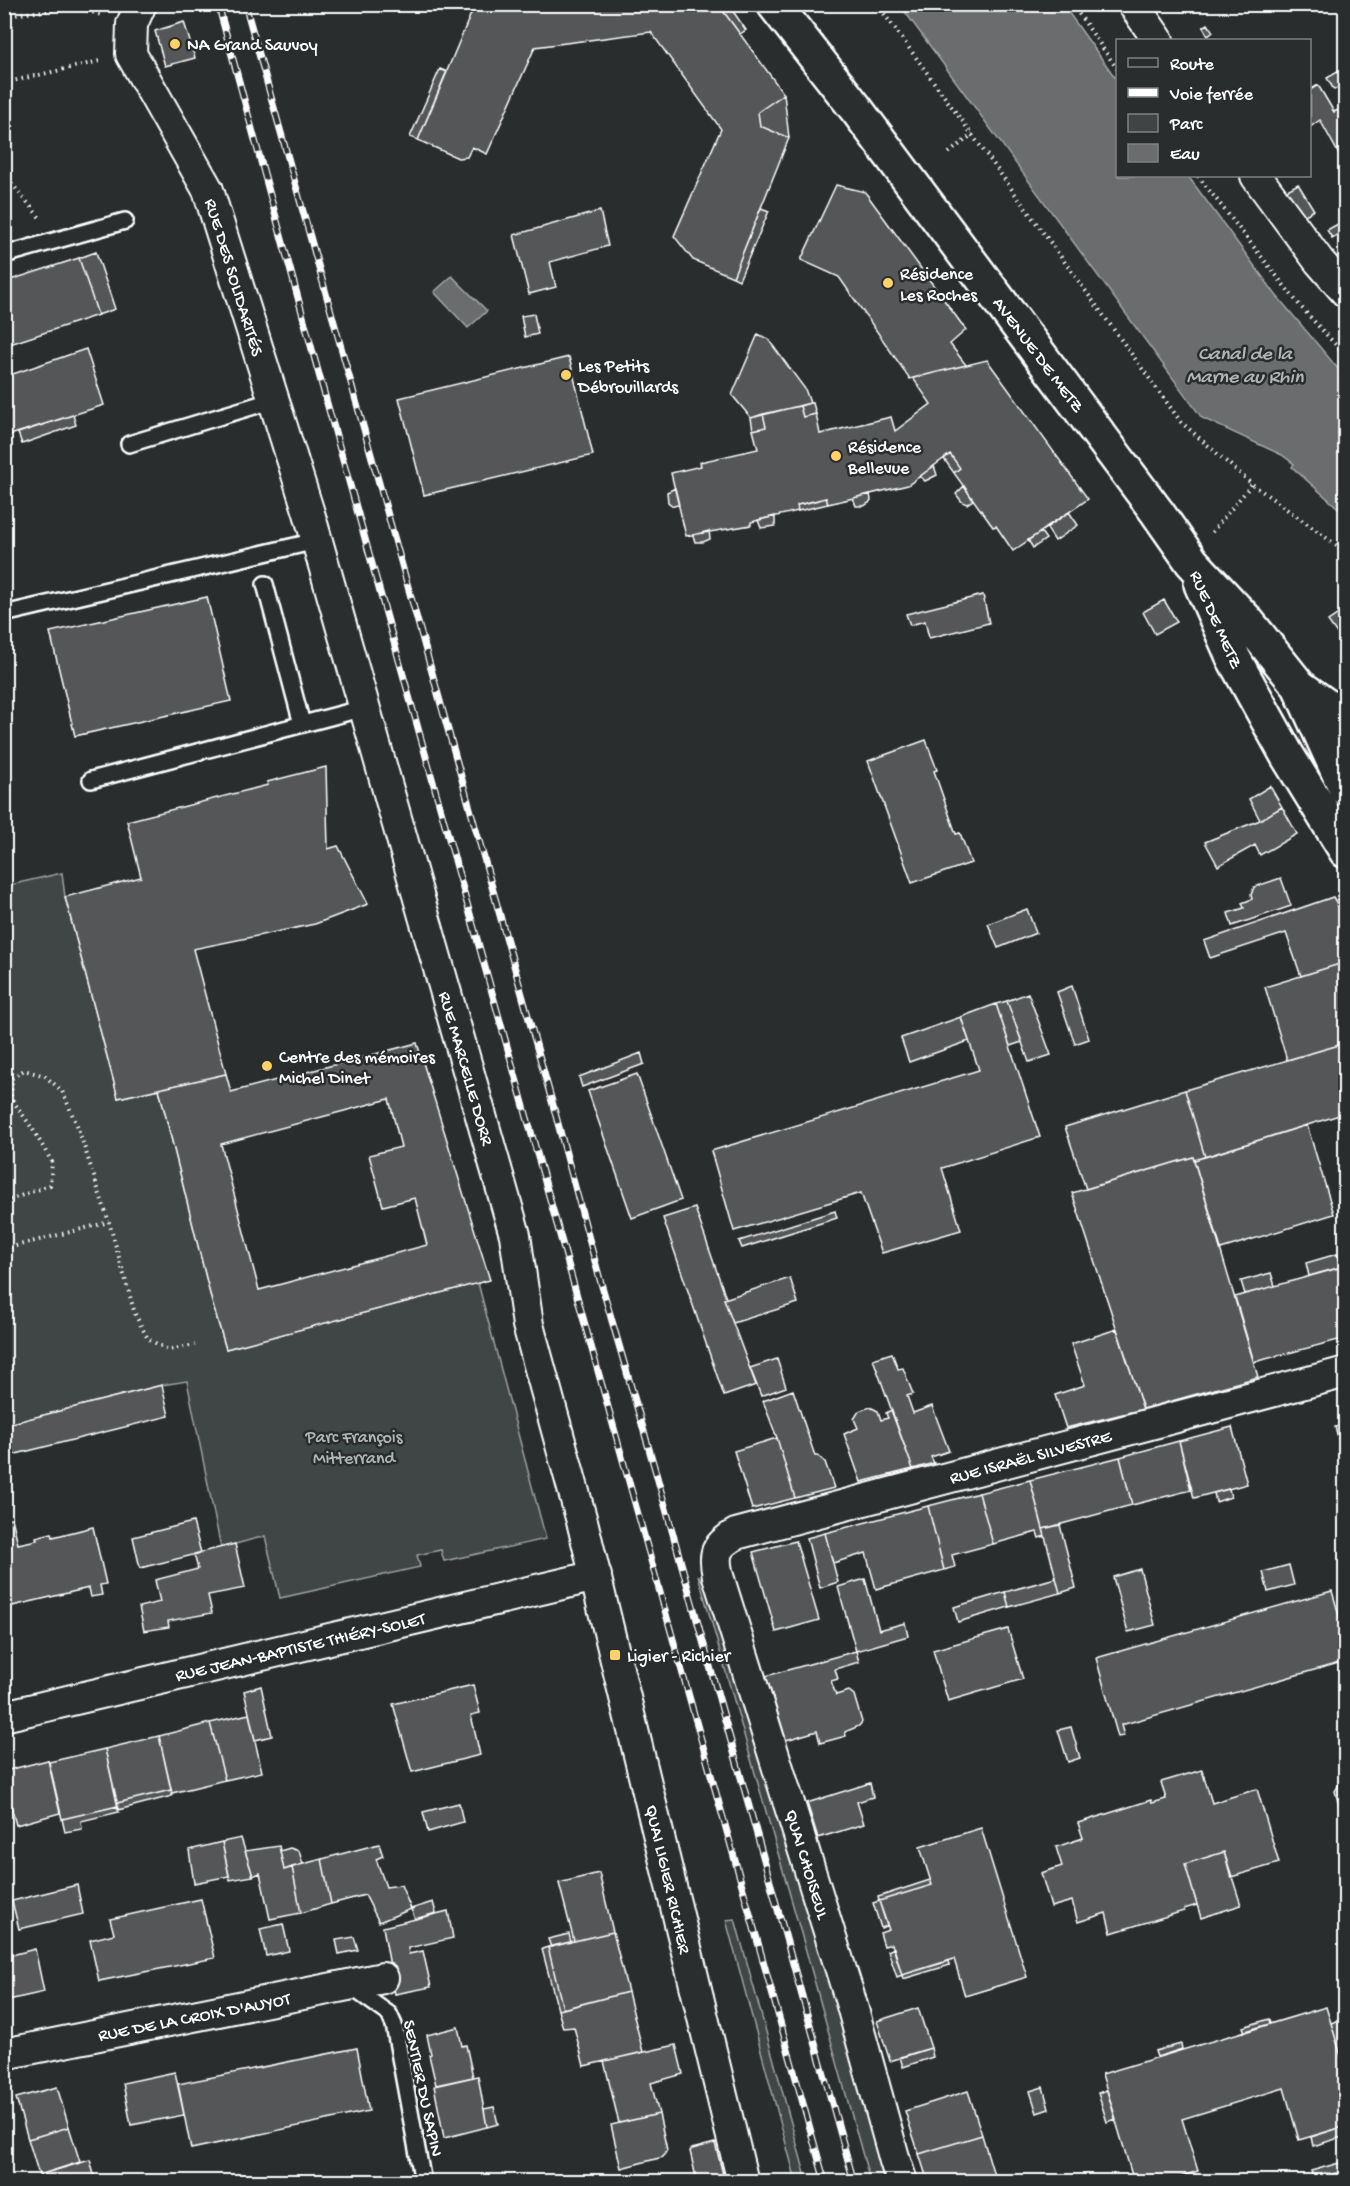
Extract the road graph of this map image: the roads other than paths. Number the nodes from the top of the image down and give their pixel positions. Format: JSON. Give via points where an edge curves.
{"nodes":[{"id":1,"x":141,"y":4,"type":"edge"},
{"id":2,"x":774,"y":4,"type":"edge"},
{"id":3,"x":1133,"y":4,"type":"edge"},
{"id":4,"x":1157,"y":39,"type":"edge"},
{"id":5,"x":1257,"y":177,"type":"edge"},
{"id":6,"x":125,"y":221,"type":"dead end"},
{"id":7,"x":4,"y":255,"type":"edge"},
{"id":8,"x":1346,"y":292,"type":"edge"},
{"id":9,"x":274,"y":400,"type":"junction"},
{"id":10,"x":129,"y":444,"type":"dead end"},
{"id":11,"x":320,"y":552,"type":"junction"},
{"id":12,"x":1192,"y":562,"type":"junction"},
{"id":13,"x":265,"y":584,"type":"dead end"},
{"id":14,"x":4,"y":614,"type":"edge"},
{"id":15,"x":1299,"y":686,"type":"junction"},
{"id":16,"x":1260,"y":706,"type":"junction"},
{"id":17,"x":364,"y":708,"type":"junction"},
{"id":18,"x":1346,"y":720,"type":"edge"},
{"id":19,"x":302,"y":724,"type":"junction"},
{"id":20,"x":91,"y":780,"type":"dead end"},
{"id":21,"x":1346,"y":789,"type":"edge"},
{"id":22,"x":1344,"y":840,"type":"edge"},
{"id":23,"x":1346,"y":1372,"type":"edge"},
{"id":24,"x":718,"y":1547,"type":"joint"},
{"id":25,"x":596,"y":1576,"type":"junction"},
{"id":26,"x":4,"y":1716,"type":"edge"},
{"id":27,"x":383,"y":1978,"type":"dead end"},
{"id":28,"x":350,"y":1985,"type":"junction"},
{"id":29,"x":4,"y":2054,"type":"edge"},
{"id":30,"x":423,"y":2181,"type":"edge"},
{"id":31,"x":742,"y":2181,"type":"edge"},
{"id":32,"x":902,"y":2181,"type":"edge"}],
"edges":[{"from":1,"to":9,"type":"street","name":"RUE DES SOLIDARITÉS","via":[[132,24],[131,54],[208,190]]},
{"from":2,"to":12,"type":"main road","name":"AVENUE DE METZ","via":[[911,181]]},
{"from":3,"to":4,"type":"street"},
{"from":5,"to":8,"type":"street"},
{"from":6,"to":7,"type":"lane"},
{"from":9,"to":10,"type":"lane"},
{"from":9,"to":11,"type":"street","name":"RUE DES SOLIDARITÉS"},
{"from":11,"to":14,"type":"lane"},
{"from":11,"to":17,"type":"street","name":"RUE MARCELLE DORR"},
{"from":12,"to":15,"type":"main road","name":"RUE DE METZ","via":[[1247,621]]},
{"from":12,"to":16,"type":"main road","name":"RUE DE METZ","via":[[1234,659]]},
{"from":13,"to":19,"type":"lane"},
{"from":15,"to":16,"type":"main road"},
{"from":15,"to":18,"type":"main road"},
{"from":15,"to":21,"type":"main road","name":"RUE DE METZ"},
{"from":16,"to":22,"type":"main road","name":"RUE DE METZ","via":[[1287,755]]},
{"from":17,"to":19,"type":"lane"},
{"from":17,"to":25,"type":"street","name":"RUE MARCELLE DORR","via":[[515,1235],[528,1324]]},
{"from":19,"to":20,"type":"lane"},
{"from":23,"to":24,"type":"street","name":"RUE ISRAËL SILVESTRE","via":[[736,1534]]},
{"from":24,"to":32,"type":"street","name":"QUAI CHOISEUL","via":[[718,1576]]},
{"from":25,"to":26,"type":"street","name":"RUE JEAN-BAPTISTE THIÉRY-SOLET"},
{"from":25,"to":31,"type":"street","name":"QUAI LIGIER RICHIER"},
{"from":27,"to":28,"type":"street","name":"RUE DE LA CROIX D'AUYOT"},
{"from":28,"to":29,"type":"street","name":"RUE DE LA CROIX D'AUYOT"},
{"from":28,"to":30,"type":"lane","name":"SENTIER DU SAPIN","via":[[388,2014],[394,2025]]}]}
